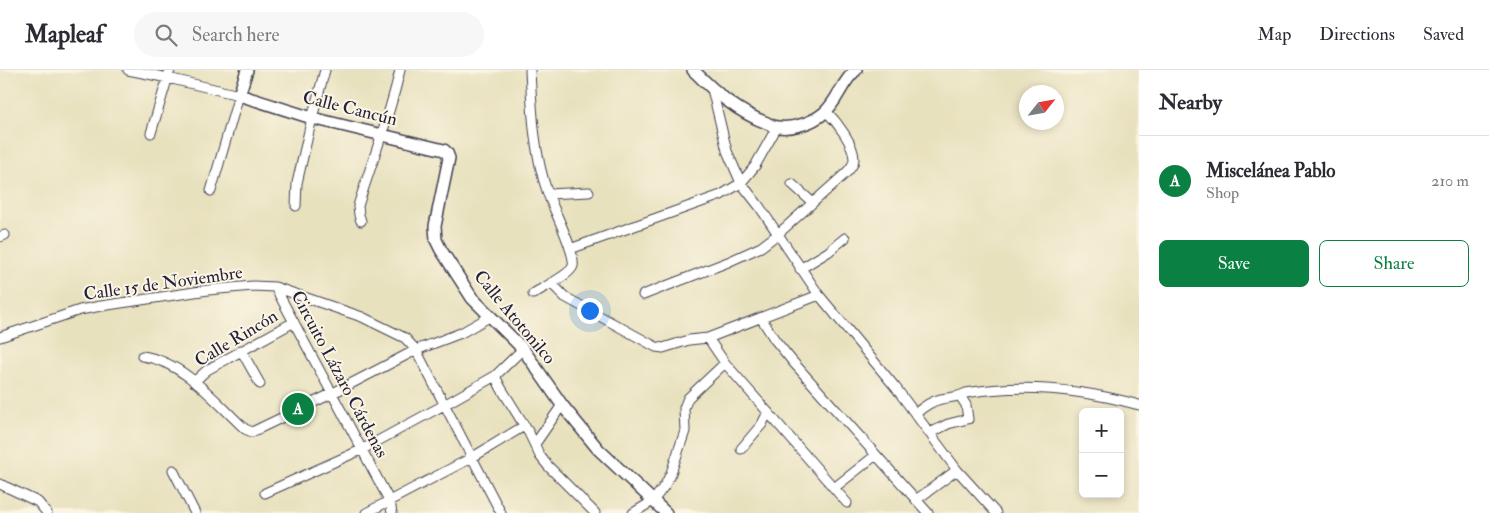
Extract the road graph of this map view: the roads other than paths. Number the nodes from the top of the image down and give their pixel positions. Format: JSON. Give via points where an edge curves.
{"nodes":[{"id":1,"x":128,"y":70,"type":"edge"},
{"id":2,"x":247,"y":70,"type":"edge"},
{"id":3,"x":325,"y":70,"type":"edge"},
{"id":4,"x":400,"y":70,"type":"edge"},
{"id":5,"x":530,"y":70,"type":"edge"},
{"id":6,"x":693,"y":70,"type":"edge"},
{"id":7,"x":856,"y":70,"type":"edge"},
{"id":8,"x":170,"y":74,"type":"edge"},
{"id":9,"x":712,"y":89,"type":"junction"},
{"id":10,"x":239,"y":95,"type":"junction"},
{"id":11,"x":826,"y":111,"type":"junction"},
{"id":12,"x":312,"y":118,"type":"junction"},
{"id":13,"x":777,"y":127,"type":"junction"},
{"id":14,"x":151,"y":133,"type":"dead end"},
{"id":15,"x":381,"y":134,"type":"junction"},
{"id":16,"x":447,"y":153,"type":"joint"},
{"id":17,"x":741,"y":182,"type":"junction"},
{"id":18,"x":792,"y":184,"type":"dead end"},
{"id":19,"x":211,"y":192,"type":"dead end"},
{"id":20,"x":589,"y":192,"type":"dead end"},
{"id":21,"x":548,"y":194,"type":"junction"},
{"id":22,"x":812,"y":202,"type":"junction"},
{"id":23,"x":296,"y":206,"type":"dead end"},
{"id":24,"x":361,"y":221,"type":"dead end"},
{"id":25,"x":778,"y":234,"type":"junction"},
{"id":26,"x":846,"y":238,"type":"dead end"},
{"id":27,"x":570,"y":249,"type":"junction"},
{"id":28,"x":800,"y":269,"type":"junction"},
{"id":29,"x":551,"y":283,"type":"junction"},
{"id":30,"x":274,"y":287,"type":"junction"},
{"id":31,"x":533,"y":294,"type":"dead end"},
{"id":32,"x":643,"y":295,"type":"dead end"},
{"id":33,"x":819,"y":295,"type":"junction"},
{"id":34,"x":491,"y":316,"type":"junction"},
{"id":35,"x":760,"y":318,"type":"junction"},
{"id":36,"x":294,"y":322,"type":"junction"},
{"id":37,"x":0,"y":337,"type":"edge"},
{"id":38,"x":708,"y":338,"type":"junction"},
{"id":39,"x":523,"y":349,"type":"junction"},
{"id":40,"x":242,"y":350,"type":"junction"},
{"id":41,"x":416,"y":350,"type":"junction"},
{"id":42,"x":142,"y":356,"type":"dead end"},
{"id":43,"x":725,"y":363,"type":"junction"},
{"id":44,"x":495,"y":376,"type":"junction"},
{"id":45,"x":194,"y":382,"type":"junction"},
{"id":46,"x":260,"y":384,"type":"dead end"},
{"id":47,"x":333,"y":394,"type":"junction"},
{"id":48,"x":960,"y":396,"type":"junction"},
{"id":49,"x":444,"y":405,"type":"junction"},
{"id":50,"x":562,"y":405,"type":"junction"},
{"id":51,"x":1139,"y":405,"type":"edge"},
{"id":52,"x":768,"y":412,"type":"junction"},
{"id":53,"x":915,"y":414,"type":"junction"},
{"id":54,"x":524,"y":426,"type":"junction"},
{"id":55,"x":930,"y":433,"type":"junction"},
{"id":56,"x":535,"y":444,"type":"junction"},
{"id":57,"x":363,"y":449,"type":"junction"},
{"id":58,"x":741,"y":449,"type":"dead end"},
{"id":59,"x":876,"y":455,"type":"junction"},
{"id":60,"x":473,"y":457,"type":"junction"},
{"id":61,"x":173,"y":470,"type":"dead end"},
{"id":62,"x":957,"y":470,"type":"junction"},
{"id":63,"x":0,"y":484,"type":"edge"},
{"id":64,"x":834,"y":488,"type":"junction"},
{"id":65,"x":265,"y":493,"type":"dead end"},
{"id":66,"x":916,"y":500,"type":"junction"},
{"id":67,"x":653,"y":501,"type":"junction"},
{"id":68,"x":390,"y":502,"type":"junction"},
{"id":69,"x":847,"y":503,"type":"dead end"},
{"id":70,"x":47,"y":513,"type":"edge"},
{"id":71,"x":195,"y":513,"type":"edge"},
{"id":72,"x":366,"y":513,"type":"edge"},
{"id":73,"x":392,"y":513,"type":"edge"},
{"id":74,"x":501,"y":513,"type":"edge"},
{"id":75,"x":595,"y":513,"type":"edge"},
{"id":76,"x":633,"y":513,"type":"edge"},
{"id":77,"x":666,"y":513,"type":"edge"},
{"id":78,"x":928,"y":513,"type":"edge"},
{"id":79,"x":996,"y":513,"type":"edge"}],
"edges":[{"from":1,"to":8,"type":"street","name":"Calle Cancún"},
{"from":2,"to":10,"type":"street"},
{"from":3,"to":12,"type":"street"},
{"from":4,"to":15,"type":"street","via":[[393,104]]},
{"from":5,"to":21,"type":"street","via":[[535,139]]},
{"from":6,"to":9,"type":"street"},
{"from":7,"to":11,"type":"street"},
{"from":8,"to":10,"type":"street","name":"Calle Cancún"},
{"from":8,"to":14,"type":"street"},
{"from":9,"to":13,"type":"street","via":[[748,116]]},
{"from":9,"to":17,"type":"street","via":[[727,151]]},
{"from":10,"to":12,"type":"street","name":"Calle Cancún"},
{"from":10,"to":19,"type":"street"},
{"from":11,"to":13,"type":"street","via":[[804,124]]},
{"from":11,"to":22,"type":"street","via":[[849,142],[854,159],[846,173]]},
{"from":12,"to":15,"type":"street","name":"Calle Cancún"},
{"from":12,"to":23,"type":"street","via":[[297,183]]},
{"from":13,"to":17,"type":"street","via":[[755,166]]},
{"from":15,"to":16,"type":"street","name":"Calle Cancún"},
{"from":15,"to":24,"type":"street","via":[[358,206]]},
{"from":16,"to":34,"type":"street","name":"Calle Atotonilco","via":[[449,158],[435,226],[436,240],[472,298]]},
{"from":17,"to":25,"type":"street"},
{"from":17,"to":27,"type":"street","via":[[721,195]]},
{"from":18,"to":22,"type":"street"},
{"from":20,"to":21,"type":"street"},
{"from":21,"to":27,"type":"street"},
{"from":22,"to":25,"type":"street"},
{"from":25,"to":28,"type":"street"},
{"from":25,"to":32,"type":"street","via":[[728,262]]},
{"from":26,"to":28,"type":"street"},
{"from":27,"to":29,"type":"street","via":[[573,263],[569,272]]},
{"from":28,"to":33,"type":"street"},
{"from":29,"to":31,"type":"street"},
{"from":29,"to":38,"type":"street","via":[[565,297],[656,347]]},
{"from":30,"to":36,"type":"street","name":"Circuito Lázaro Cárdenas"},
{"from":30,"to":37,"type":"street","name":"Calle 15 de Noviembre","via":[[208,290],[101,306]]},
{"from":30,"to":41,"type":"street","name":"Circuito Lázaro Cárdenas","via":[[362,317],[405,338]]},
{"from":33,"to":35,"type":"street"},
{"from":33,"to":53,"type":"street"},
{"from":34,"to":39,"type":"street","name":"Calle Atotonilco"},
{"from":34,"to":41,"type":"street","via":[[461,333]]},
{"from":35,"to":38,"type":"street"},
{"from":35,"to":59,"type":"street","via":[[775,340]]},
{"from":36,"to":40,"type":"street","name":"Calle Rincón"},
{"from":36,"to":47,"type":"street","name":"Circuito Lázaro Cárdenas"},
{"from":38,"to":43,"type":"street"},
{"from":39,"to":44,"type":"street"},
{"from":39,"to":50,"type":"street","name":"Calle Atotonilco"},
{"from":40,"to":45,"type":"street","name":"Calle Rincón","via":[[207,370]]},
{"from":40,"to":46,"type":"street"},
{"from":41,"to":47,"type":"street"},
{"from":41,"to":49,"type":"street","name":"Circuito Lázaro Cárdenas"},
{"from":42,"to":45,"type":"street","via":[[176,369]]},
{"from":43,"to":52,"type":"street"},
{"from":43,"to":67,"type":"street","via":[[688,398],[684,408],[682,444],[665,486]]},
{"from":44,"to":49,"type":"street"},
{"from":44,"to":54,"type":"street"},
{"from":45,"to":47,"type":"street","via":[[252,432]]},
{"from":47,"to":57,"type":"street","name":"Circuito Lázaro Cárdenas"},
{"from":48,"to":51,"type":"street","via":[[974,392],[1059,388]]},
{"from":48,"to":53,"type":"street","via":[[930,402]]},
{"from":48,"to":55,"type":"street","via":[[966,405],[968,419]]},
{"from":49,"to":57,"type":"street"},
{"from":49,"to":60,"type":"street","name":"Circuito Lázaro Cárdenas"},
{"from":50,"to":56,"type":"street"},
{"from":50,"to":67,"type":"street","name":"Calle Atotonilco","via":[[598,450]]},
{"from":52,"to":58,"type":"street"},
{"from":52,"to":64,"type":"street"},
{"from":53,"to":55,"type":"street"},
{"from":54,"to":56,"type":"street"},
{"from":54,"to":60,"type":"street"},
{"from":55,"to":62,"type":"street"},
{"from":56,"to":75,"type":"street","via":[[548,466]]},
{"from":57,"to":65,"type":"street"},
{"from":57,"to":68,"type":"street","name":"Circuito Lázaro Cárdenas"},
{"from":59,"to":64,"type":"street"},
{"from":59,"to":66,"type":"street"},
{"from":60,"to":68,"type":"street"},
{"from":60,"to":74,"type":"street","name":"Circuito Lázaro Cárdenas"},
{"from":61,"to":71,"type":"street"},
{"from":62,"to":66,"type":"street"},
{"from":62,"to":79,"type":"street"},
{"from":63,"to":70,"type":"street","via":[[38,502]]},
{"from":64,"to":69,"type":"street"},
{"from":66,"to":78,"type":"street"},
{"from":67,"to":76,"type":"street"},
{"from":67,"to":77,"type":"street","name":"Calle Atotonilco"},
{"from":68,"to":72,"type":"street"},
{"from":68,"to":73,"type":"street","name":"Circuito Lázaro Cárdenas"}]}
